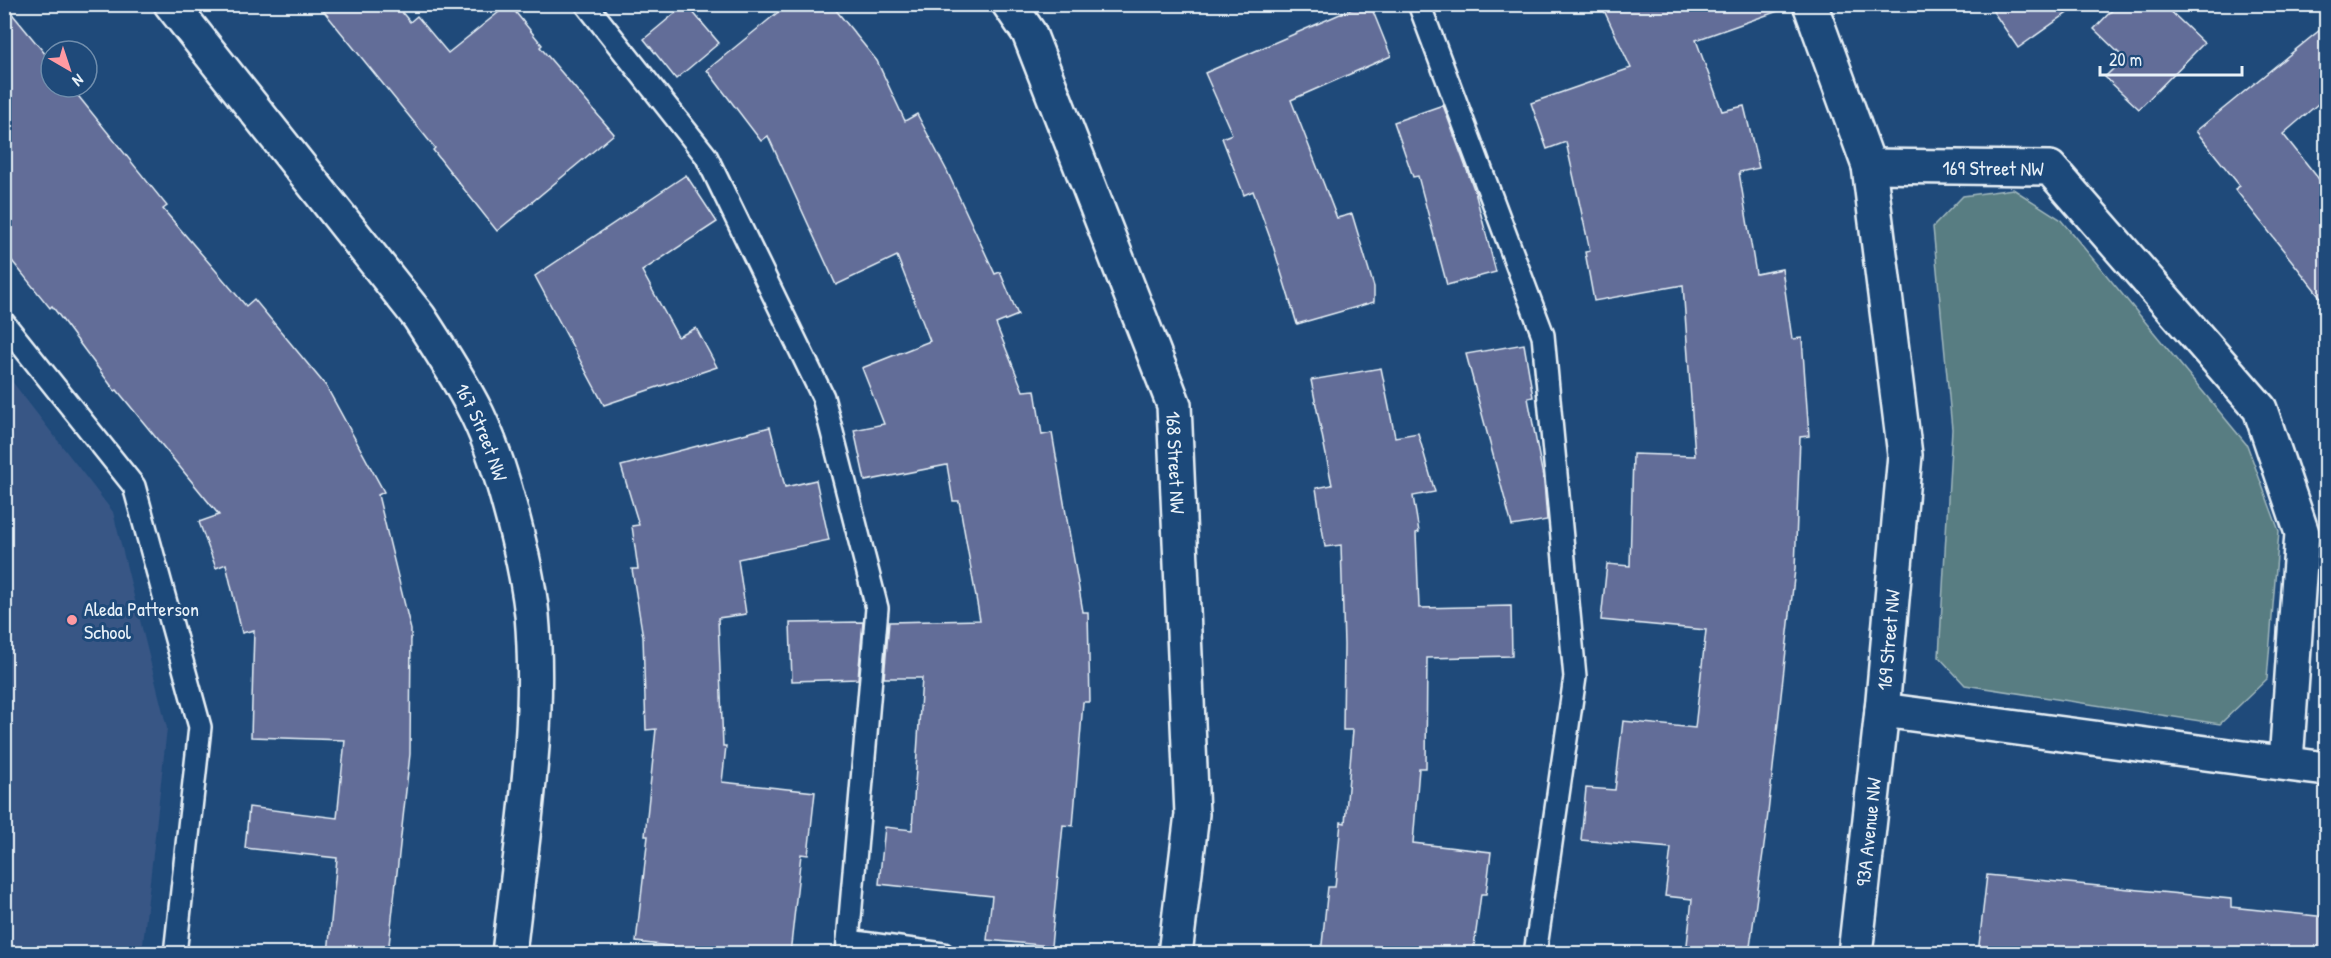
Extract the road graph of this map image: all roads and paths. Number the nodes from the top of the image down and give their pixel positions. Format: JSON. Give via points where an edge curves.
{"nodes":[{"id":1,"x":171,"y":4,"type":"edge"},
{"id":2,"x":586,"y":4,"type":"edge"},
{"id":3,"x":1009,"y":4,"type":"edge"},
{"id":4,"x":1419,"y":4,"type":"edge"},
{"id":5,"x":1810,"y":4,"type":"edge"},
{"id":6,"x":1869,"y":166,"type":"junction"},
{"id":7,"x":4,"y":323,"type":"edge"},
{"id":8,"x":1882,"y":710,"type":"junction"},
{"id":9,"x":2286,"y":762,"type":"junction"},
{"id":10,"x":2326,"y":769,"type":"edge"},
{"id":11,"x":848,"y":948,"type":"edge"},
{"id":12,"x":175,"y":954,"type":"edge"},
{"id":13,"x":509,"y":954,"type":"edge"},
{"id":14,"x":943,"y":954,"type":"edge"},
{"id":15,"x":1175,"y":954,"type":"edge"},
{"id":16,"x":1535,"y":954,"type":"edge"},
{"id":17,"x":1855,"y":954,"type":"edge"}],
"edges":[{"from":1,"to":13,"type":"street","name":"167 Street NW","via":[[419,317],[478,416],[500,473],[518,537],[532,613],[534,657],[530,760]]},
{"from":2,"to":11,"type":"lane","via":[[706,156],[823,397],[877,608]]},
{"from":3,"to":15,"type":"street","name":"168 Street NW","via":[[1029,33],[1174,405],[1192,814]]},
{"from":4,"to":16,"type":"lane","via":[[1543,335],[1575,676]]},
{"from":5,"to":6,"type":"street","name":"169 Street NW"},
{"from":6,"to":8,"type":"street","name":"169 Street NW","via":[[1905,455]]},
{"from":6,"to":9,"type":"street","name":"169 Street NW","via":[[2050,168],[2260,409],[2302,533]]},
{"from":7,"to":12,"type":"lane","via":[[134,486],[200,727]]},
{"from":8,"to":9,"type":"street","name":"169 Street NW"},
{"from":8,"to":17,"type":"street","name":"93A Avenue NW"},
{"from":9,"to":10,"type":"street","name":"169 Street NW"},
{"from":11,"to":14,"type":"lane"}]}
